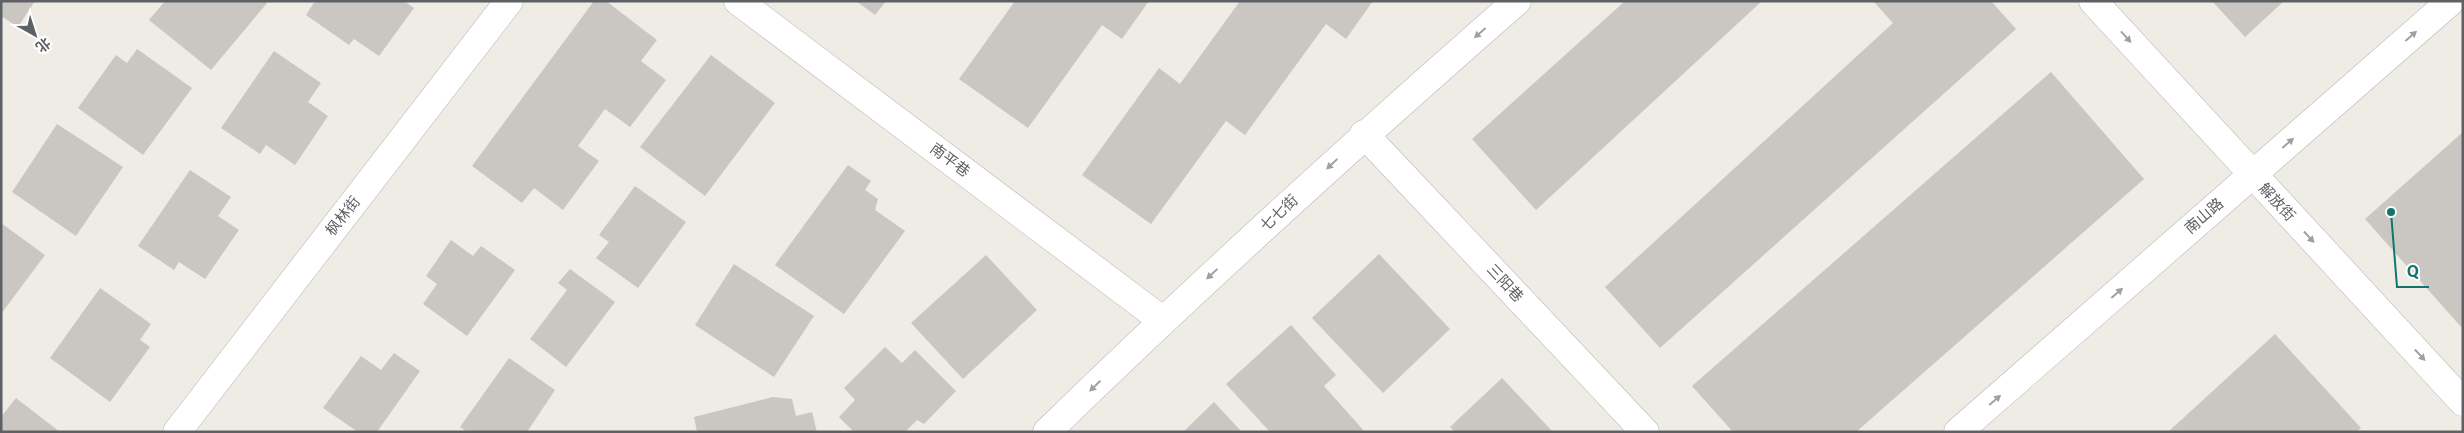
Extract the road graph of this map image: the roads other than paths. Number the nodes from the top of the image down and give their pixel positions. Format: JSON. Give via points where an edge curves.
{"nodes":[{"id":1,"x":509,"y":1,"type":"edge"},
{"id":2,"x":738,"y":1,"type":"edge"},
{"id":3,"x":1517,"y":1,"type":"edge"},
{"id":4,"x":2093,"y":1,"type":"edge"},
{"id":5,"x":2451,"y":1,"type":"edge"},
{"id":6,"x":1364,"y":134,"type":"junction"},
{"id":7,"x":2252,"y":175,"type":"junction"},
{"id":8,"x":1162,"y":320,"type":"junction"},
{"id":9,"x":2463,"y":402,"type":"edge"},
{"id":10,"x":177,"y":432,"type":"edge"},
{"id":11,"x":1047,"y":432,"type":"edge"},
{"id":12,"x":1645,"y":432,"type":"edge"},
{"id":13,"x":1958,"y":432,"type":"edge"}],
"edges":[{"from":1,"to":10,"type":"street","name":"枫林街"},
{"from":2,"to":8,"type":"street","name":"南平巷"},
{"from":3,"to":6,"type":"street","name":"七七街","one_way":true},
{"from":4,"to":7,"type":"street","name":"解放街","one_way":true},
{"from":7,"to":5,"type":"street","name":"南山路","one_way":true},
{"from":6,"to":8,"type":"street","name":"七七街","one_way":true},
{"from":6,"to":12,"type":"street","name":"三阳巷"},
{"from":7,"to":9,"type":"street","name":"解放街","one_way":true},
{"from":13,"to":7,"type":"street","name":"南山路","one_way":true},
{"from":8,"to":11,"type":"street","name":"七七街","one_way":true}]}
